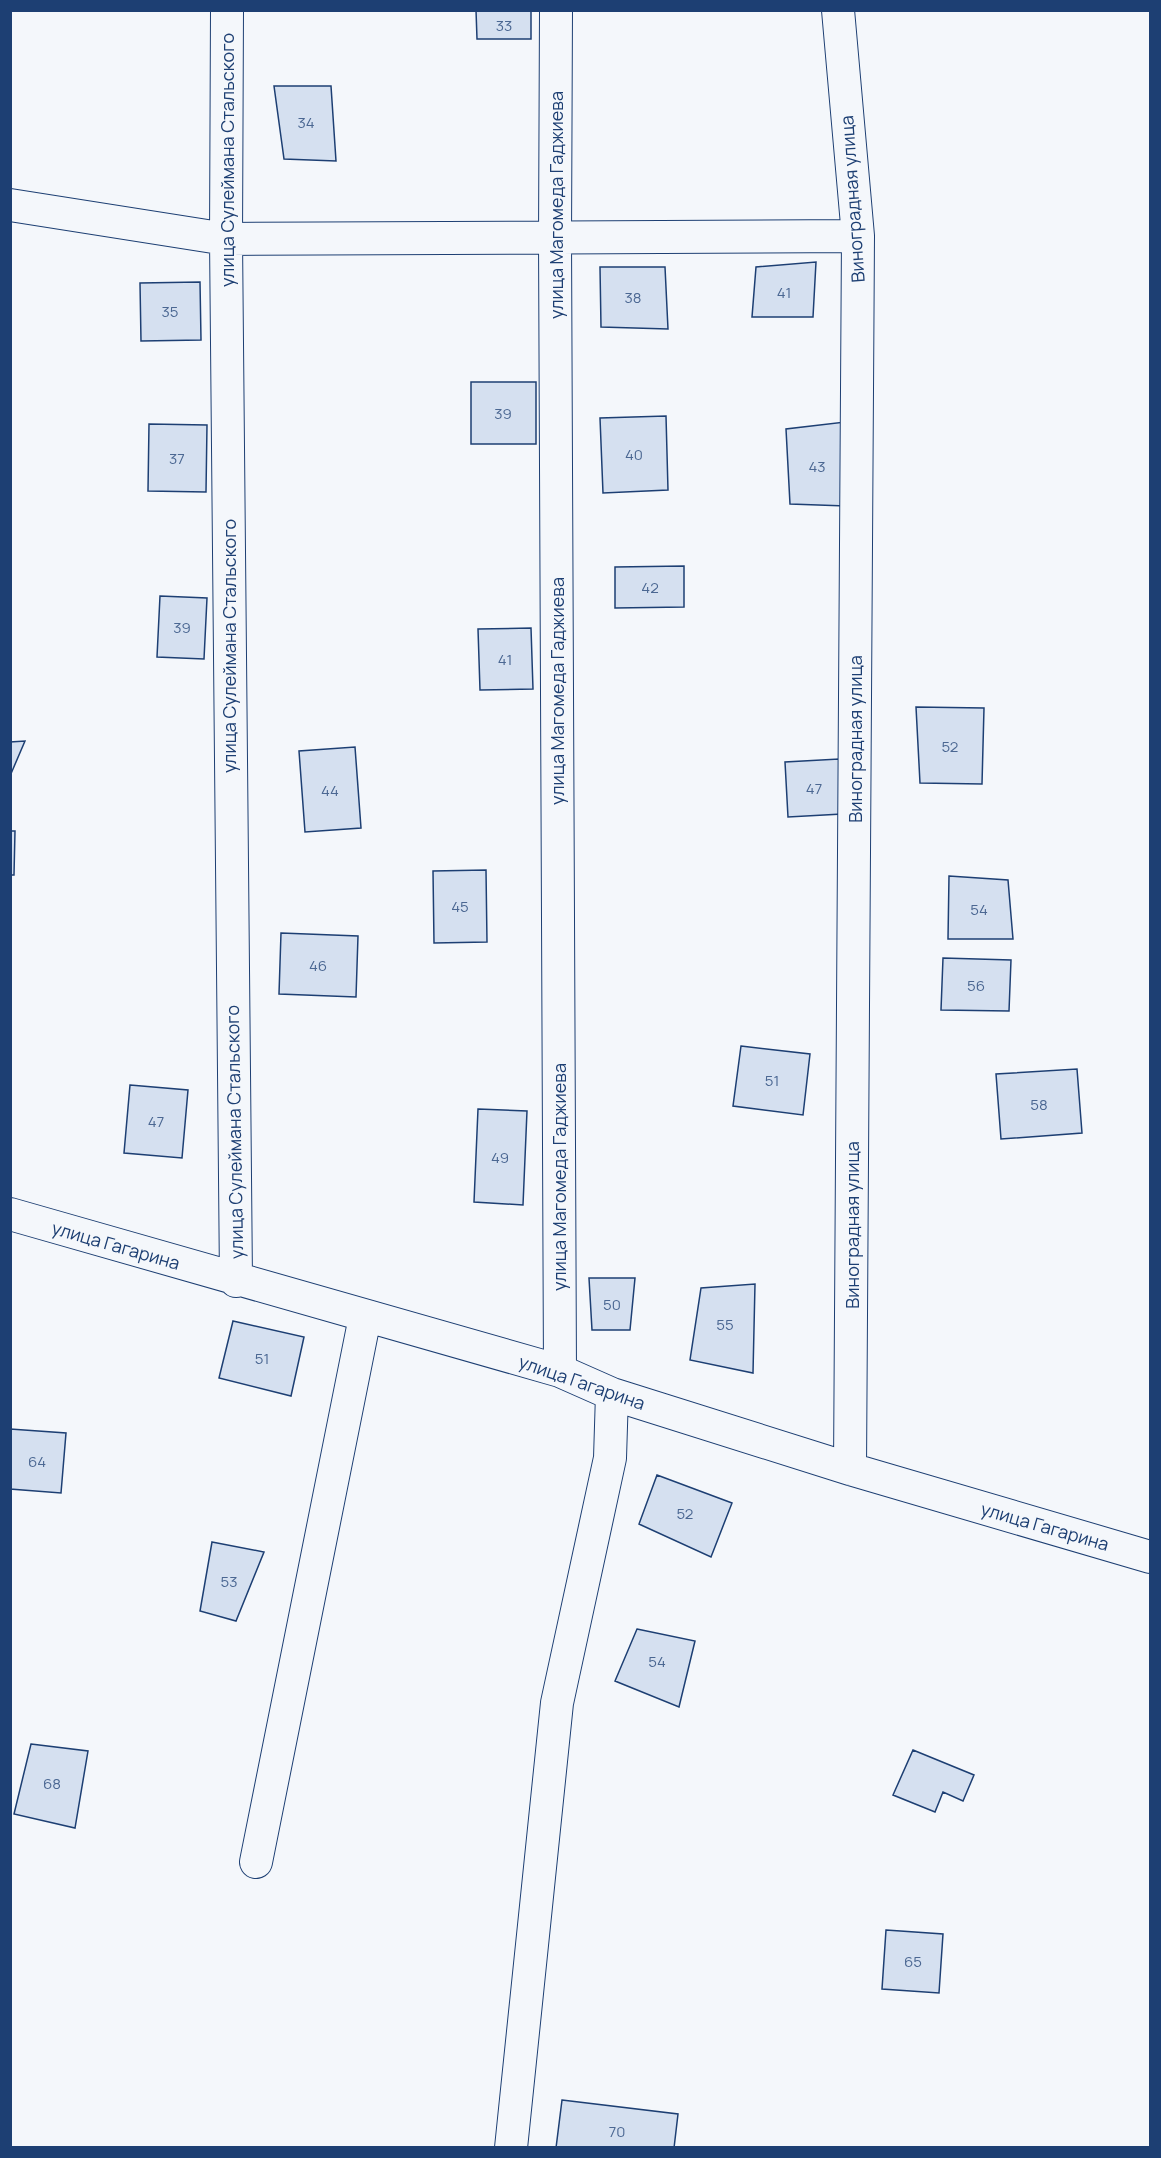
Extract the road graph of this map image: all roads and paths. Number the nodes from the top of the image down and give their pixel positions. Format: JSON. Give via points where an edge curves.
{"nodes":[{"id":1,"x":227,"y":10,"type":"edge"},
{"id":2,"x":556,"y":10,"type":"edge"},
{"id":3,"x":838,"y":10,"type":"edge"},
{"id":4,"x":10,"y":205,"type":"edge"},
{"id":5,"x":858,"y":236,"type":"junction"},
{"id":6,"x":226,"y":239,"type":"junction"},
{"id":7,"x":555,"y":239,"type":"junction"},
{"id":8,"x":10,"y":1214,"type":"edge"},
{"id":9,"x":236,"y":1281,"type":"junction"},
{"id":10,"x":364,"y":1317,"type":"junction"},
{"id":11,"x":560,"y":1371,"type":"junction"},
{"id":12,"x":612,"y":1394,"type":"junction"},
{"id":13,"x":850,"y":1469,"type":"junction"},
{"id":14,"x":1150,"y":1557,"type":"edge"},
{"id":15,"x":256,"y":1862,"type":"dead end"},
{"id":16,"x":511,"y":2148,"type":"edge"}],
"edges":[{"from":1,"to":6,"type":"street","name":"улица Сулеймана Стальского"},
{"from":2,"to":7,"type":"street","name":"улица Магомеда Гаджиева"},
{"from":3,"to":5,"type":"street","name":"Виноградная улица"},
{"from":4,"to":6,"type":"street"},
{"from":5,"to":7,"type":"street"},
{"from":5,"to":13,"type":"street","name":"Виноградная улица"},
{"from":6,"to":7,"type":"street"},
{"from":6,"to":9,"type":"street","name":"улица Сулеймана Стальского"},
{"from":7,"to":11,"type":"street","name":"улица Магомеда Гаджиева"},
{"from":8,"to":9,"type":"street","name":"улица Гагарина"},
{"from":9,"to":10,"type":"street","name":"улица Гагарина"},
{"from":10,"to":11,"type":"street","name":"улица Гагарина"},
{"from":10,"to":15,"type":"street"},
{"from":11,"to":12,"type":"street","name":"улица Гагарина"},
{"from":12,"to":13,"type":"street","name":"улица Гагарина"},
{"from":12,"to":16,"type":"street","via":[[610,1458],[557,1703]]},
{"from":13,"to":14,"type":"street","name":"улица Гагарина"}]}
